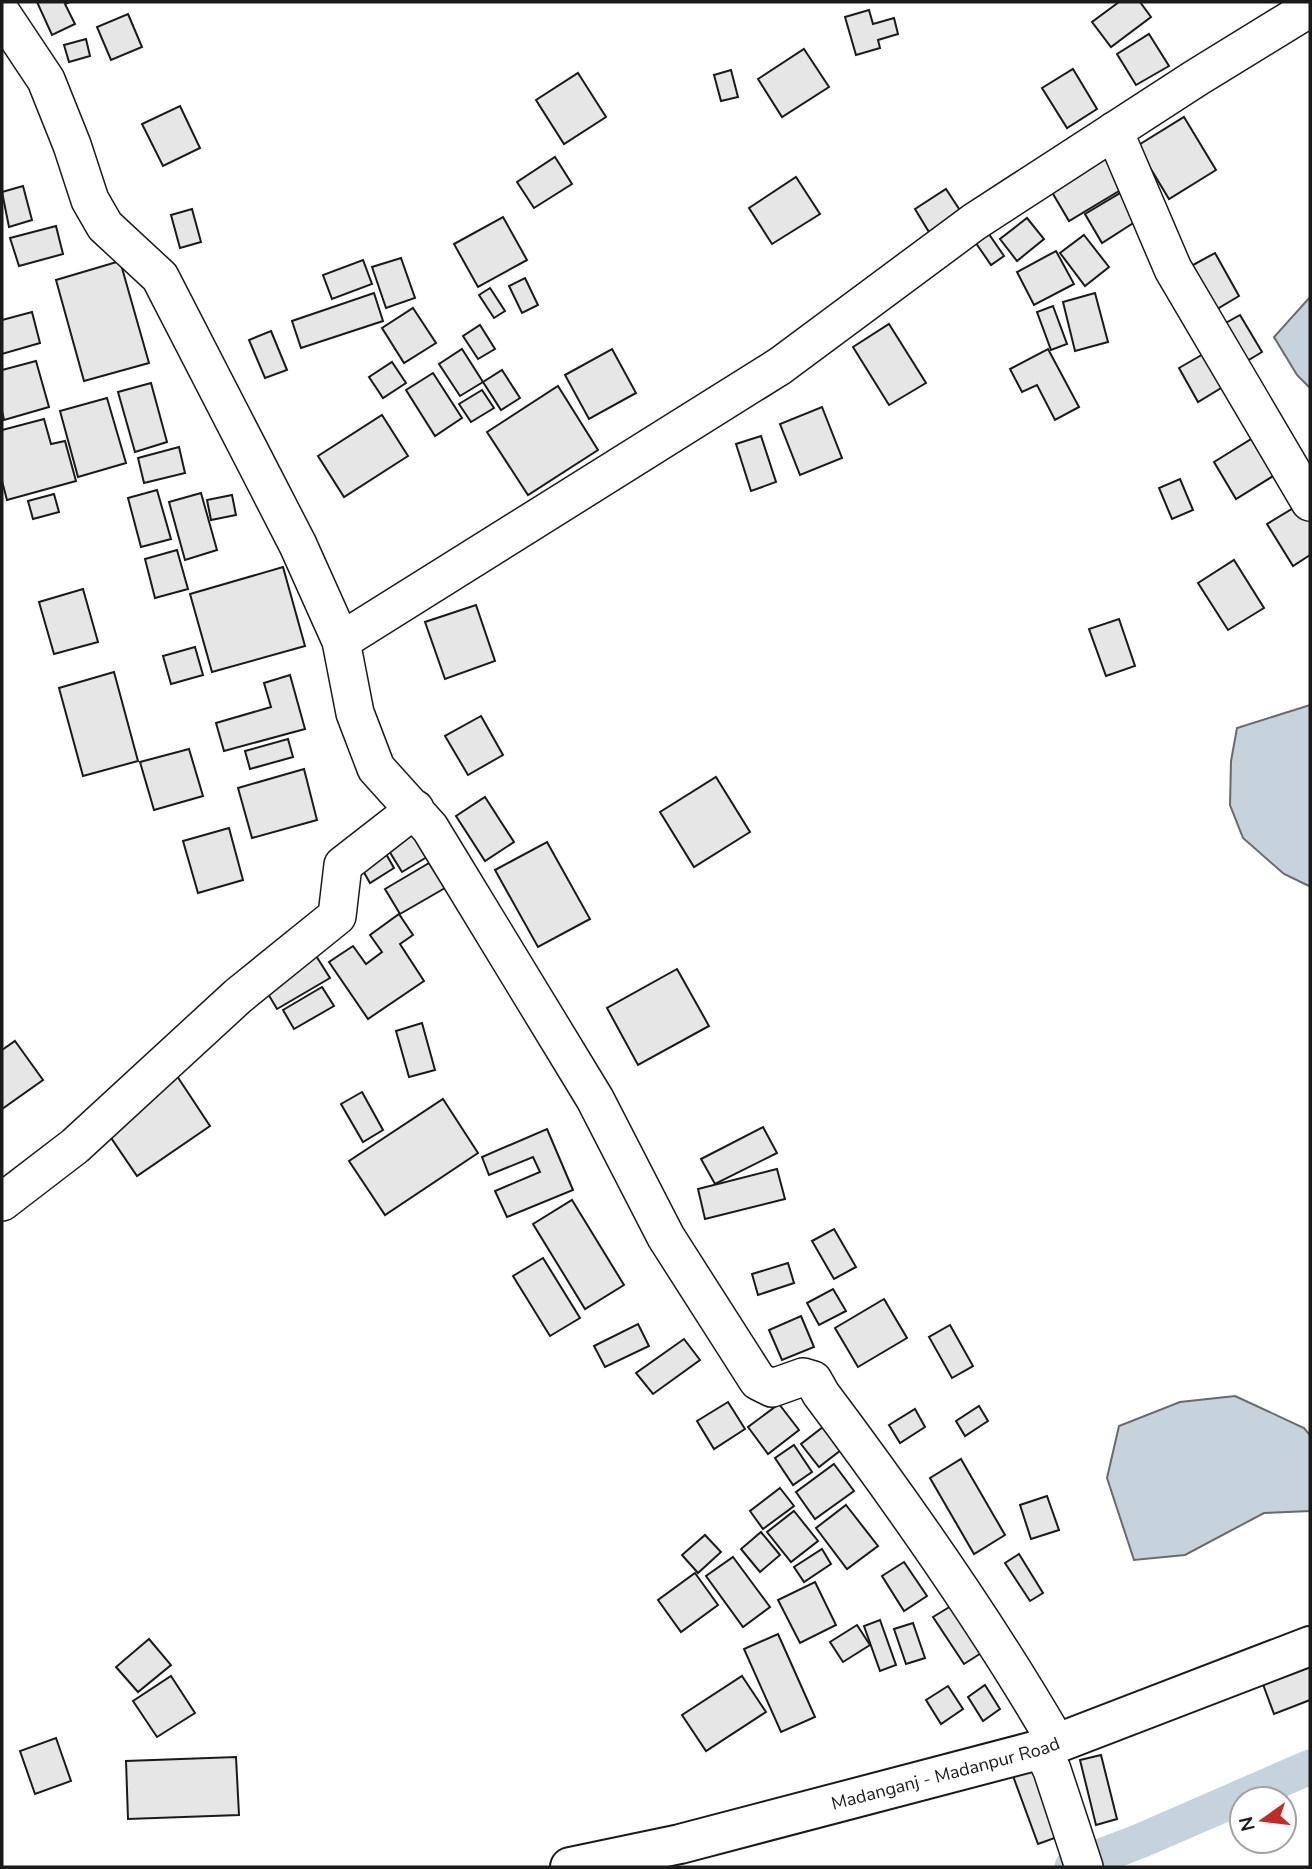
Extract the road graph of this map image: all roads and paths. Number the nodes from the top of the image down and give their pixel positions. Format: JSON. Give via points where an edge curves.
{"nodes":[{"id":1,"x":1310,"y":8,"type":"edge"},
{"id":2,"x":2,"y":14,"type":"edge"},
{"id":3,"x":1114,"y":131,"type":"junction"},
{"id":4,"x":1310,"y":502,"type":"edge"},
{"id":5,"x":341,"y":641,"type":"junction"},
{"id":6,"x":415,"y":809,"type":"junction"},
{"id":7,"x":2,"y":1202,"type":"edge"},
{"id":8,"x":1310,"y":1646,"type":"edge"},
{"id":9,"x":1050,"y":1754,"type":"junction"},
{"id":10,"x":570,"y":1867,"type":"edge"},
{"id":11,"x":1084,"y":1867,"type":"edge"}],
"edges":[{"from":1,"to":3,"type":"street"},
{"from":2,"to":5,"type":"street","via":[[46,80],[90,200],[105,226],[160,277],[298,545]]},
{"from":3,"to":4,"type":"street","via":[[1172,269]]},
{"from":3,"to":5,"type":"street","via":[[974,222],[780,366]]},
{"from":5,"to":6,"type":"street","via":[[355,713],[376,768]]},
{"from":6,"to":7,"type":"street","via":[[343,865],[337,916],[238,996],[75,1146]]},
{"from":6,"to":9,"type":"street","via":[[595,1099],[666,1237],[758,1381],[772,1388],[803,1377],[813,1380],[905,1507],[1025,1688]]},
{"from":8,"to":9,"type":"main road","name":"Madanganj - Madanpur Road"},
{"from":9,"to":10,"type":"main road","name":"Madanganj - Madanpur Road"},
{"from":9,"to":11,"type":"street"}]}
